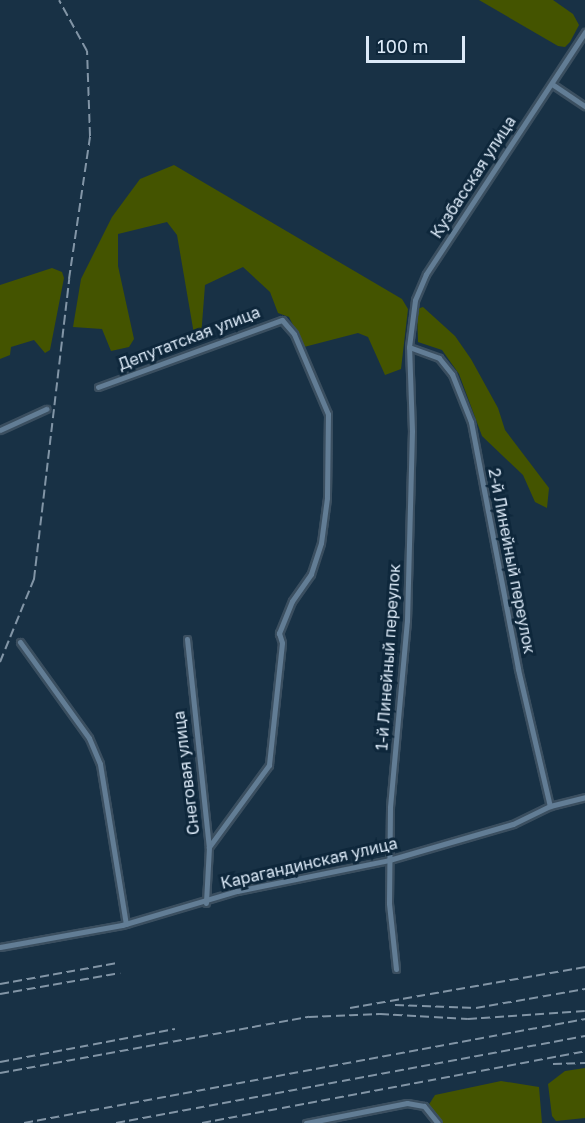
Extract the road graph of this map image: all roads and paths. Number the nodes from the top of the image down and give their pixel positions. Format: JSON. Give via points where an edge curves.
{"nodes":[{"id":1,"x":585,"y":32,"type":"edge"},
{"id":2,"x":552,"y":84,"type":"junction"},
{"id":3,"x":585,"y":106,"type":"edge"},
{"id":4,"x":409,"y":346,"type":"junction"},
{"id":5,"x":98,"y":387,"type":"dead end"},
{"id":6,"x":46,"y":410,"type":"dead end"},
{"id":7,"x":0,"y":430,"type":"edge"},
{"id":8,"x":188,"y":639,"type":"dead end"},
{"id":9,"x":20,"y":642,"type":"dead end"},
{"id":10,"x":585,"y":797,"type":"edge"},
{"id":11,"x":550,"y":806,"type":"junction"},
{"id":12,"x":209,"y":848,"type":"junction"},
{"id":13,"x":389,"y":860,"type":"junction"},
{"id":14,"x":206,"y":903,"type":"junction"},
{"id":15,"x":126,"y":924,"type":"junction"},
{"id":16,"x":0,"y":947,"type":"edge"},
{"id":17,"x":396,"y":969,"type":"dead end"},
{"id":18,"x":306,"y":1123,"type":"edge"},
{"id":19,"x":438,"y":1123,"type":"edge"}],
"edges":[{"from":1,"to":2,"type":"street","name":"Кузбасская улица"},
{"from":2,"to":3,"type":"street"},
{"from":2,"to":4,"type":"street","name":"Кузбасская улица","via":[[418,288]]},
{"from":4,"to":11,"type":"street","name":"2-й Линейный переулок","via":[[439,358],[471,422],[518,669]]},
{"from":4,"to":13,"type":"street","name":"1-й Линейный переулок","via":[[412,431],[407,610],[394,740]]},
{"from":5,"to":12,"type":"street","name":"Депутатская улица","via":[[274,321],[288,324],[328,414],[327,498],[311,574],[288,608],[279,633],[282,643],[269,765]]},
{"from":6,"to":7,"type":"street"},
{"from":8,"to":12,"type":"street","name":"Снеговая улица"},
{"from":9,"to":15,"type":"street","via":[[89,738],[100,764]]},
{"from":10,"to":11,"type":"street","name":"Карагандинская улица"},
{"from":11,"to":13,"type":"street","name":"Карагандинская улица","via":[[513,824]]},
{"from":12,"to":14,"type":"street","name":"Снеговая улица"},
{"from":13,"to":14,"type":"street","name":"Карагандинская улица","via":[[237,891]]},
{"from":13,"to":17,"type":"street","name":"1-й Линейный переулок"},
{"from":14,"to":15,"type":"street","name":"Карагандинская улица"},
{"from":15,"to":16,"type":"street","name":"Карагандинская улица"},
{"from":18,"to":19,"type":"street","via":[[407,1103],[424,1106]]}]}
